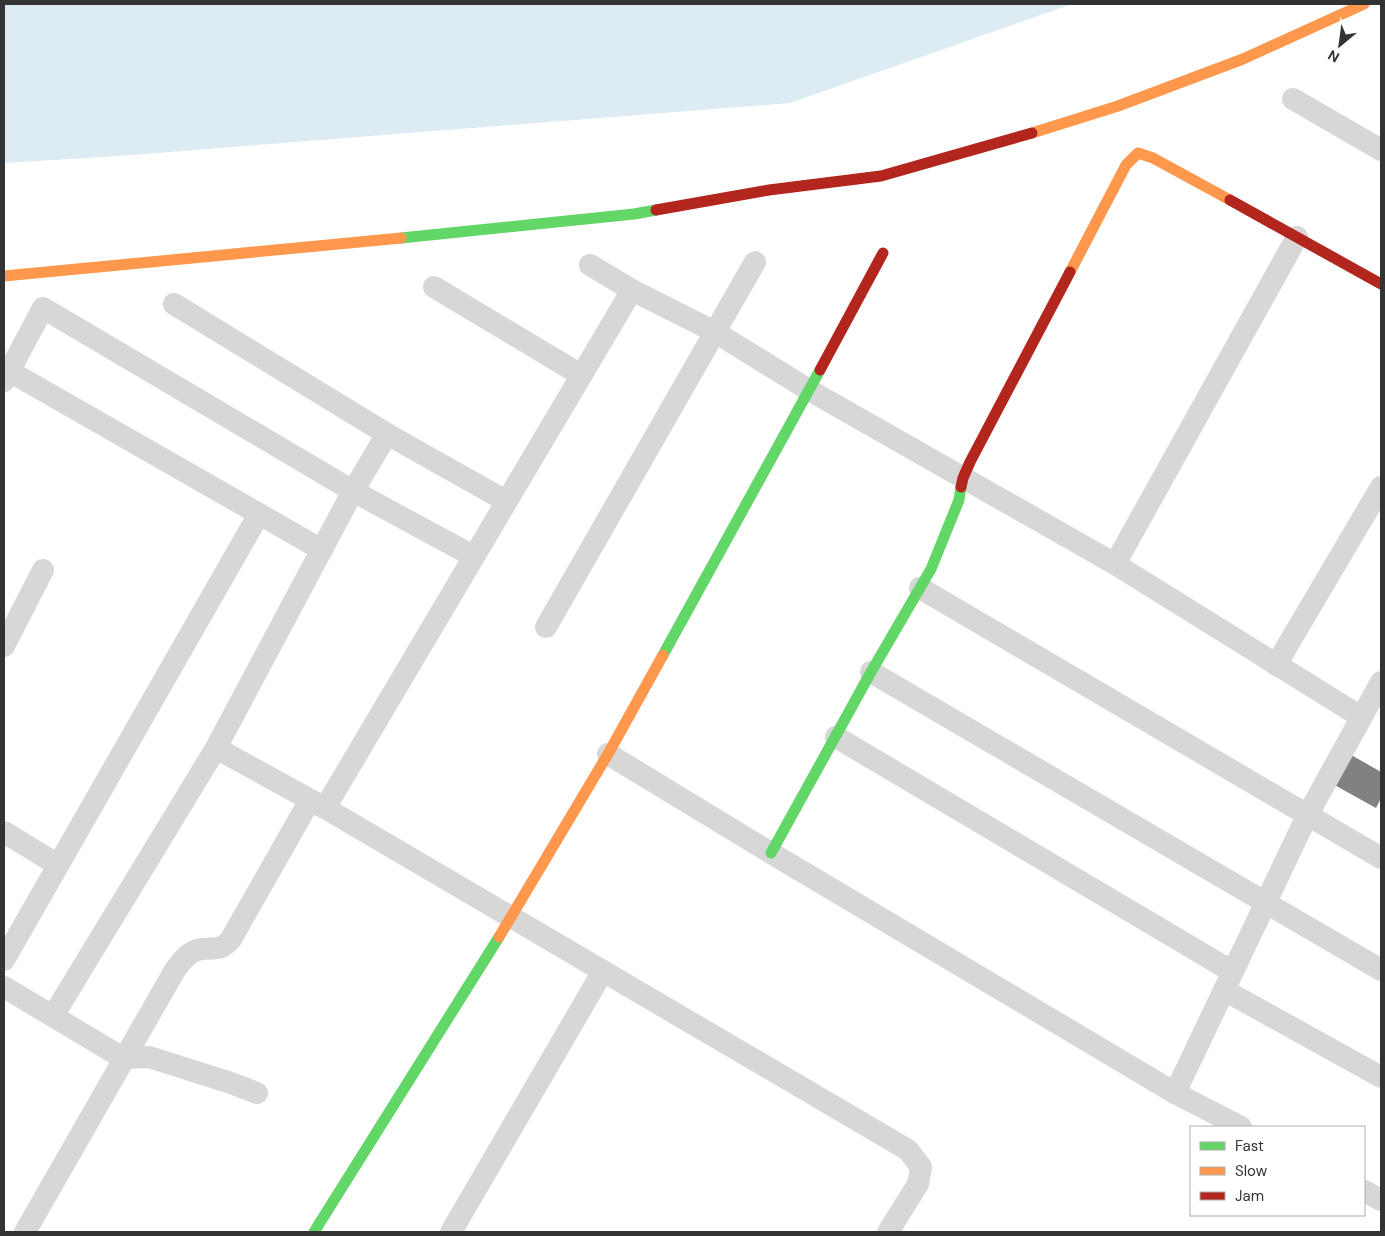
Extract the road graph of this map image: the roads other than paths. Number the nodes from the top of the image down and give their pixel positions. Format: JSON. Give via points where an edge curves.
{"nodes":[{"id":1,"x":1364,"y":4,"type":"edge"},
{"id":2,"x":1293,"y":99,"type":"dead end"},
{"id":3,"x":1381,"y":150,"type":"edge"},
{"id":4,"x":1298,"y":237,"type":"junction"},
{"id":5,"x":883,"y":253,"type":"dead end"},
{"id":6,"x":755,"y":262,"type":"dead end"},
{"id":7,"x":590,"y":265,"type":"dead end"},
{"id":8,"x":4,"y":276,"type":"edge"},
{"id":9,"x":1381,"y":284,"type":"edge"},
{"id":10,"x":434,"y":287,"type":"dead end"},
{"id":11,"x":632,"y":290,"type":"junction"},
{"id":12,"x":174,"y":304,"type":"dead end"},
{"id":13,"x":715,"y":332,"type":"junction"},
{"id":14,"x":581,"y":375,"type":"junction"},
{"id":15,"x":7,"y":376,"type":"edge"},
{"id":16,"x":809,"y":390,"type":"junction"},
{"id":17,"x":387,"y":434,"type":"junction"},
{"id":18,"x":963,"y":478,"type":"junction"},
{"id":19,"x":1381,"y":487,"type":"edge"},
{"id":20,"x":354,"y":491,"type":"junction"},
{"id":21,"x":506,"y":501,"type":"junction"},
{"id":22,"x":259,"y":514,"type":"junction"},
{"id":23,"x":322,"y":550,"type":"junction"},
{"id":24,"x":473,"y":556,"type":"junction"},
{"id":25,"x":1115,"y":564,"type":"junction"},
{"id":26,"x":44,"y":570,"type":"dead end"},
{"id":27,"x":920,"y":588,"type":"junction"},
{"id":28,"x":546,"y":627,"type":"dead end"},
{"id":29,"x":4,"y":646,"type":"edge"},
{"id":30,"x":1276,"y":665,"type":"junction"},
{"id":31,"x":871,"y":672,"type":"junction"},
{"id":32,"x":1381,"y":682,"type":"edge"},
{"id":33,"x":1361,"y":718,"type":"junction"},
{"id":34,"x":836,"y":737,"type":"junction"},
{"id":35,"x":216,"y":748,"type":"junction"},
{"id":36,"x":608,"y":754,"type":"junction"},
{"id":37,"x":318,"y":804,"type":"junction"},
{"id":38,"x":1307,"y":816,"type":"junction"},
{"id":39,"x":4,"y":832,"type":"edge"},
{"id":40,"x":771,"y":853,"type":"junction"},
{"id":41,"x":1381,"y":858,"type":"edge"},
{"id":42,"x":58,"y":865,"type":"junction"},
{"id":43,"x":1266,"y":902,"type":"junction"},
{"id":44,"x":512,"y":917,"type":"junction"},
{"id":45,"x":4,"y":960,"type":"edge"},
{"id":46,"x":1381,"y":970,"type":"edge"},
{"id":47,"x":603,"y":971,"type":"junction"},
{"id":48,"x":1229,"y":981,"type":"junction"},
{"id":49,"x":4,"y":987,"type":"edge"},
{"id":50,"x":53,"y":1016,"type":"junction"},
{"id":51,"x":123,"y":1058,"type":"junction"},
{"id":52,"x":1381,"y":1077,"type":"edge"},
{"id":53,"x":257,"y":1093,"type":"dead end"},
{"id":54,"x":1175,"y":1094,"type":"junction"},
{"id":55,"x":1239,"y":1126,"type":"edge"},
{"id":56,"x":1365,"y":1191,"type":"edge"},
{"id":57,"x":1381,"y":1200,"type":"edge"},
{"id":58,"x":25,"y":1232,"type":"edge"},
{"id":59,"x":314,"y":1232,"type":"edge"},
{"id":60,"x":451,"y":1232,"type":"edge"},
{"id":61,"x":888,"y":1232,"type":"edge"}],
"edges":[{"from":1,"to":8,"type":"street","via":[[1243,59],[1118,106],[880,176],[769,190],[634,214]]},
{"from":2,"to":3,"type":"street"},
{"from":4,"to":9,"type":"street"},
{"from":4,"to":18,"type":"street","via":[[1153,158],[1138,153],[1126,165]]},
{"from":4,"to":25,"type":"street"},
{"from":5,"to":16,"type":"street"},
{"from":6,"to":13,"type":"street"},
{"from":7,"to":11,"type":"street"},
{"from":10,"to":14,"type":"street"},
{"from":11,"to":13,"type":"street"},
{"from":11,"to":14,"type":"street"},
{"from":12,"to":17,"type":"street"},
{"from":13,"to":16,"type":"street"},
{"from":13,"to":28,"type":"street"},
{"from":14,"to":21,"type":"street"},
{"from":15,"to":20,"type":"street","via":[[43,308]]},
{"from":15,"to":22,"type":"street"},
{"from":16,"to":18,"type":"street"},
{"from":16,"to":36,"type":"street"},
{"from":17,"to":20,"type":"street"},
{"from":17,"to":21,"type":"street"},
{"from":18,"to":25,"type":"street"},
{"from":18,"to":27,"type":"street","via":[[955,509]]},
{"from":19,"to":30,"type":"street"},
{"from":20,"to":23,"type":"street"},
{"from":20,"to":24,"type":"street"},
{"from":21,"to":24,"type":"street"},
{"from":22,"to":23,"type":"street"},
{"from":22,"to":42,"type":"street"},
{"from":23,"to":35,"type":"street"},
{"from":24,"to":37,"type":"street"},
{"from":25,"to":30,"type":"street"},
{"from":26,"to":29,"type":"street"},
{"from":27,"to":31,"type":"street"},
{"from":27,"to":38,"type":"street"},
{"from":30,"to":33,"type":"street"},
{"from":31,"to":34,"type":"street"},
{"from":31,"to":43,"type":"street"},
{"from":32,"to":33,"type":"street"},
{"from":33,"to":38,"type":"street"},
{"from":34,"to":40,"type":"street"},
{"from":34,"to":48,"type":"street"},
{"from":35,"to":37,"type":"street"},
{"from":35,"to":50,"type":"street"},
{"from":36,"to":40,"type":"street"},
{"from":36,"to":44,"type":"street"},
{"from":37,"to":44,"type":"street"},
{"from":37,"to":51,"type":"street","via":[[231,939],[224,947],[217,950],[201,948],[182,960]]},
{"from":38,"to":41,"type":"street"},
{"from":38,"to":43,"type":"street"},
{"from":39,"to":42,"type":"street"},
{"from":40,"to":54,"type":"street"},
{"from":42,"to":45,"type":"street"},
{"from":43,"to":46,"type":"street"},
{"from":43,"to":48,"type":"street"},
{"from":44,"to":47,"type":"street"},
{"from":44,"to":59,"type":"street"},
{"from":47,"to":60,"type":"street"},
{"from":47,"to":61,"type":"street","via":[[908,1150],[921,1167],[918,1184]]},
{"from":48,"to":52,"type":"street"},
{"from":48,"to":54,"type":"street"},
{"from":49,"to":50,"type":"street"},
{"from":50,"to":51,"type":"street"},
{"from":51,"to":53,"type":"street","via":[[149,1057]]},
{"from":51,"to":58,"type":"street"},
{"from":54,"to":55,"type":"street"},
{"from":56,"to":57,"type":"street"}]}
